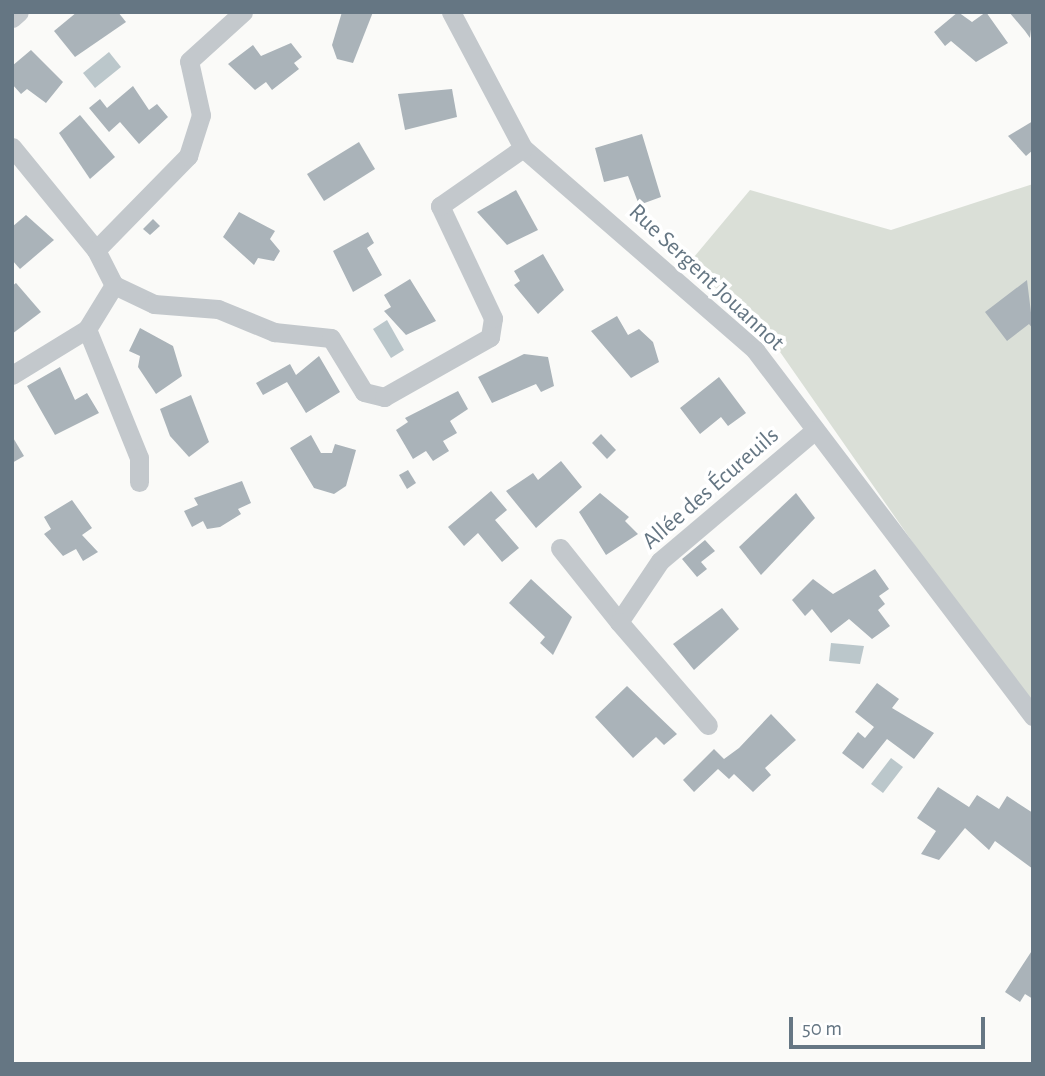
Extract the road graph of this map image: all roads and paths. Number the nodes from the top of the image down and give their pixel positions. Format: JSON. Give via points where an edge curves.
{"nodes":[{"id":1,"x":19,"y":12,"type":"edge"},
{"id":2,"x":243,"y":12,"type":"edge"},
{"id":3,"x":451,"y":12,"type":"edge"},
{"id":4,"x":12,"y":18,"type":"edge"},
{"id":5,"x":12,"y":147,"type":"edge"},
{"id":6,"x":523,"y":148,"type":"junction"},
{"id":7,"x":96,"y":250,"type":"junction"},
{"id":8,"x":114,"y":285,"type":"junction"},
{"id":9,"x":87,"y":329,"type":"junction"},
{"id":10,"x":12,"y":375,"type":"edge"},
{"id":11,"x":815,"y":430,"type":"junction"},
{"id":12,"x":139,"y":482,"type":"dead end"},
{"id":13,"x":560,"y":548,"type":"dead end"},
{"id":14,"x":619,"y":622,"type":"junction"},
{"id":15,"x":1033,"y":716,"type":"edge"},
{"id":16,"x":708,"y":725,"type":"dead end"}],
"edges":[{"from":1,"to":4,"type":"street"},
{"from":2,"to":7,"type":"street","via":[[189,61],[201,115],[188,156]]},
{"from":3,"to":6,"type":"street","name":"Rue Sergent Jouannot"},
{"from":5,"to":7,"type":"street"},
{"from":6,"to":8,"type":"street","via":[[440,206],[493,318],[490,337],[384,397],[364,392],[331,338],[274,332],[218,309],[154,304]]},
{"from":6,"to":11,"type":"street","name":"Rue Sergent Jouannot","via":[[755,350]]},
{"from":7,"to":8,"type":"street"},
{"from":8,"to":9,"type":"street"},
{"from":9,"to":10,"type":"street"},
{"from":9,"to":12,"type":"street","via":[[139,457]]},
{"from":11,"to":14,"type":"street","name":"Allée des Écureuils","via":[[660,561]]},
{"from":11,"to":15,"type":"street","name":"Rue Sergent Jouannot"},
{"from":13,"to":14,"type":"street"},
{"from":14,"to":16,"type":"street"}]}
